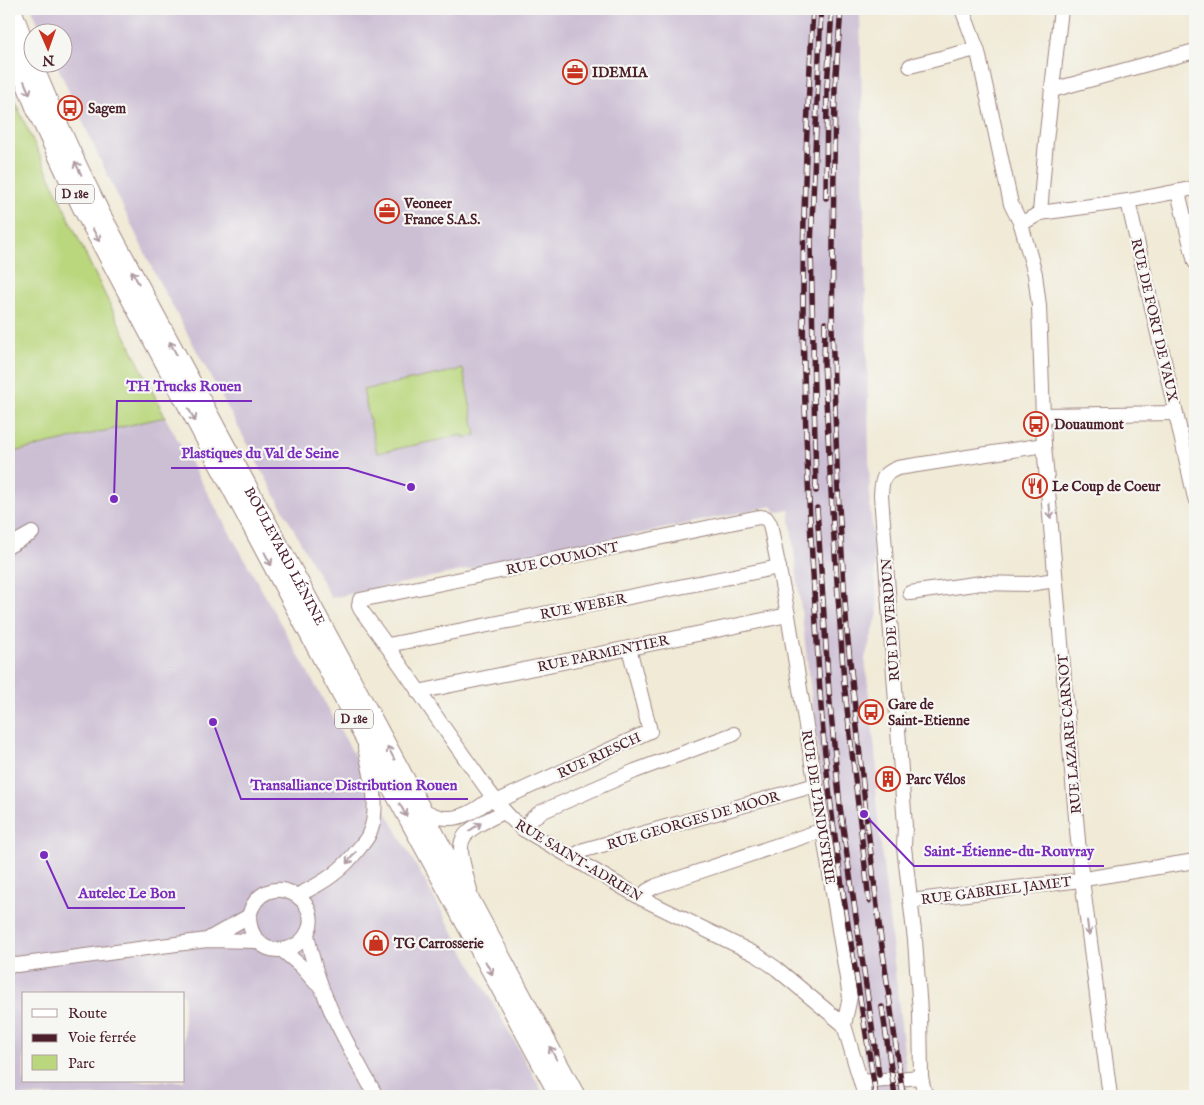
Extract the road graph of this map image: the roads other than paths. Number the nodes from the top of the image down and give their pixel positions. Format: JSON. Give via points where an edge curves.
{"nodes":[{"id":1,"x":12,"y":9,"type":"edge"},
{"id":2,"x":962,"y":9,"type":"edge"},
{"id":3,"x":1061,"y":9,"type":"edge"},
{"id":4,"x":9,"y":42,"type":"edge"},
{"id":5,"x":976,"y":49,"type":"junction"},
{"id":6,"x":1195,"y":51,"type":"edge"},
{"id":7,"x":910,"y":66,"type":"dead end"},
{"id":8,"x":1052,"y":90,"type":"junction"},
{"id":9,"x":1195,"y":188,"type":"edge"},
{"id":10,"x":1178,"y":192,"type":"junction"},
{"id":11,"x":1128,"y":201,"type":"junction"},
{"id":12,"x":1040,"y":213,"type":"junction"},
{"id":13,"x":1021,"y":224,"type":"junction"},
{"id":14,"x":1195,"y":262,"type":"edge"},
{"id":15,"x":1176,"y":413,"type":"junction"},
{"id":16,"x":1043,"y":415,"type":"junction"},
{"id":17,"x":1044,"y":445,"type":"junction"},
{"id":18,"x":1195,"y":498,"type":"edge"},
{"id":19,"x":766,"y":518,"type":"joint"},
{"id":20,"x":32,"y":534,"type":"dead end"},
{"id":21,"x":9,"y":546,"type":"edge"},
{"id":22,"x":779,"y":567,"type":"junction"},
{"id":23,"x":1055,"y":580,"type":"junction"},
{"id":24,"x":910,"y":593,"type":"dead end"},
{"id":25,"x":359,"y":603,"type":"joint"},
{"id":26,"x":788,"y":615,"type":"junction"},
{"id":27,"x":388,"y":645,"type":"junction"},
{"id":28,"x":629,"y":648,"type":"junction"},
{"id":29,"x":418,"y":692,"type":"junction"},
{"id":30,"x":360,"y":730,"type":"junction"},
{"id":31,"x":734,"y":734,"type":"dead end"},
{"id":32,"x":816,"y":785,"type":"junction"},
{"id":33,"x":498,"y":804,"type":"junction"},
{"id":34,"x":422,"y":809,"type":"junction"},
{"id":35,"x":523,"y":829,"type":"junction"},
{"id":36,"x":823,"y":830,"type":"junction"},
{"id":37,"x":573,"y":858,"type":"junction"},
{"id":38,"x":1195,"y":861,"type":"edge"},
{"id":39,"x":1082,"y":880,"type":"junction"},
{"id":40,"x":298,"y":896,"type":"junction"},
{"id":41,"x":641,"y":898,"type":"junction"},
{"id":42,"x":910,"y":901,"type":"junction"},
{"id":43,"x":473,"y":903,"type":"junction"},
{"id":44,"x":249,"y":916,"type":"junction"},
{"id":45,"x":307,"y":934,"type":"junction"},
{"id":46,"x":207,"y":940,"type":"junction"},
{"id":47,"x":258,"y":941,"type":"junction"},
{"id":48,"x":282,"y":950,"type":"junction"},
{"id":49,"x":9,"y":964,"type":"edge"},
{"id":50,"x":320,"y":987,"type":"junction"},
{"id":51,"x":844,"y":1025,"type":"junction"},
{"id":52,"x":921,"y":1078,"type":"junction"},
{"id":53,"x":861,"y":1082,"type":"junction"},
{"id":54,"x":376,"y":1096,"type":"edge"},
{"id":55,"x":559,"y":1096,"type":"edge"},
{"id":56,"x":576,"y":1096,"type":"edge"},
{"id":57,"x":865,"y":1096,"type":"edge"},
{"id":58,"x":928,"y":1096,"type":"edge"},
{"id":59,"x":1110,"y":1096,"type":"edge"}],
"edges":[{"from":34,"to":1,"type":"main road","name":"BOULEVARD LÉNINE","number":"D 18e","one_way":true,"via":[[101,214],[50,106]]},
{"from":2,"to":5,"type":"street","name":"RUE LAZARE CARNOT"},
{"from":3,"to":8,"type":"street"},
{"from":4,"to":30,"type":"main road","name":"BOULEVARD LÉNINE","number":"D 18e","one_way":true,"via":[[37,112],[81,206]]},
{"from":5,"to":7,"type":"street"},
{"from":5,"to":13,"type":"street","name":"RUE LAZARE CARNOT","via":[[1011,204]]},
{"from":6,"to":8,"type":"street"},
{"from":8,"to":12,"type":"street"},
{"from":9,"to":10,"type":"street"},
{"from":10,"to":11,"type":"street"},
{"from":10,"to":14,"type":"street"},
{"from":11,"to":12,"type":"street"},
{"from":11,"to":15,"type":"street","name":"RUE DE FORT DE VAUX"},
{"from":12,"to":13,"type":"street"},
{"from":13,"to":16,"type":"street","name":"RUE LAZARE CARNOT","via":[[1035,274],[1039,306]]},
{"from":15,"to":16,"type":"street"},
{"from":15,"to":18,"type":"street","name":"RUE DE FORT DE VAUX"},
{"from":16,"to":17,"type":"street","name":"RUE LAZARE CARNOT"},
{"from":17,"to":23,"type":"street","name":"RUE LAZARE CARNOT","one_way":true},
{"from":17,"to":42,"type":"street","name":"RUE DE VERDUN","via":[[898,468],[882,479]]},
{"from":19,"to":22,"type":"street","name":"RUE DE L'INDUSTRIE"},
{"from":19,"to":25,"type":"street","name":"RUE COUMONT","via":[[364,599]]},
{"from":20,"to":21,"type":"street"},
{"from":22,"to":26,"type":"street","name":"RUE DE L'INDUSTRIE"},
{"from":22,"to":27,"type":"street","name":"RUE WEBER"},
{"from":23,"to":24,"type":"street","via":[[1029,584],[981,583]]},
{"from":23,"to":39,"type":"street","name":"RUE LAZARE CARNOT"},
{"from":25,"to":27,"type":"street","name":"RUE SAINT-ADRIEN"},
{"from":26,"to":28,"type":"street","name":"RUE PARMENTIER"},
{"from":26,"to":32,"type":"street","name":"RUE DE L'INDUSTRIE"},
{"from":27,"to":29,"type":"street","name":"RUE SAINT-ADRIEN"},
{"from":28,"to":29,"type":"street","name":"RUE PARMENTIER"},
{"from":28,"to":33,"type":"street","name":"RUE RIESCH","via":[[650,731]]},
{"from":29,"to":33,"type":"street","name":"RUE SAINT-ADRIEN"},
{"from":30,"to":40,"type":"street","one_way":true,"via":[[374,790],[370,834],[349,862],[324,882]]},
{"from":30,"to":55,"type":"main road","name":"BOULEVARD LÉNINE","number":"D 18e","one_way":true},
{"from":31,"to":35,"type":"street","via":[[635,771],[540,812]]},
{"from":32,"to":36,"type":"street","name":"RUE DE L'INDUSTRIE"},
{"from":32,"to":37,"type":"street","name":"RUE GEORGES DE MOOR","via":[[584,850]]},
{"from":33,"to":34,"type":"street","via":[[450,818]]},
{"from":33,"to":35,"type":"street","name":"RUE SAINT-ADRIEN"},
{"from":43,"to":33,"type":"street","one_way":true,"via":[[461,840]]},
{"from":34,"to":43,"type":"main road","name":"BOULEVARD LÉNINE","number":"D 18e"},
{"from":35,"to":37,"type":"street","name":"RUE SAINT-ADRIEN"},
{"from":36,"to":41,"type":"street","via":[[656,886]]},
{"from":36,"to":51,"type":"street","name":"RUE DE L'INDUSTRIE","via":[[850,996]]},
{"from":37,"to":41,"type":"street","name":"RUE SAINT-ADRIEN"},
{"from":38,"to":39,"type":"street","name":"RUE GABRIEL JAMET"},
{"from":39,"to":42,"type":"street","name":"RUE GABRIEL JAMET"},
{"from":39,"to":59,"type":"street","name":"RUE LAZARE CARNOT","one_way":true},
{"from":40,"to":44,"type":"street","via":[[283,889],[268,891],[255,901]]},
{"from":40,"to":45,"type":"street","via":[[308,909]]},
{"from":41,"to":51,"type":"street","name":"RUE SAINT-ADRIEN","via":[[757,955]]},
{"from":42,"to":52,"type":"street","name":"RUE DE VERDUN","via":[[920,1012]]},
{"from":56,"to":43,"type":"main road","name":"BOULEVARD LÉNINE","number":"D 18e","one_way":true},
{"from":44,"to":46,"type":"street"},
{"from":44,"to":47,"type":"street","via":[[251,932]]},
{"from":45,"to":48,"type":"street","via":[[296,945]]},
{"from":45,"to":50,"type":"street"},
{"from":46,"to":47,"type":"street"},
{"from":46,"to":49,"type":"street"},
{"from":47,"to":48,"type":"street","via":[[267,948]]},
{"from":48,"to":50,"type":"street"},
{"from":50,"to":54,"type":"street"},
{"from":51,"to":53,"type":"street","name":"RUE DE L'INDUSTRIE"},
{"from":52,"to":53,"type":"street"},
{"from":52,"to":58,"type":"street"},
{"from":53,"to":57,"type":"street","name":"RUE DE L'INDUSTRIE"}]}
